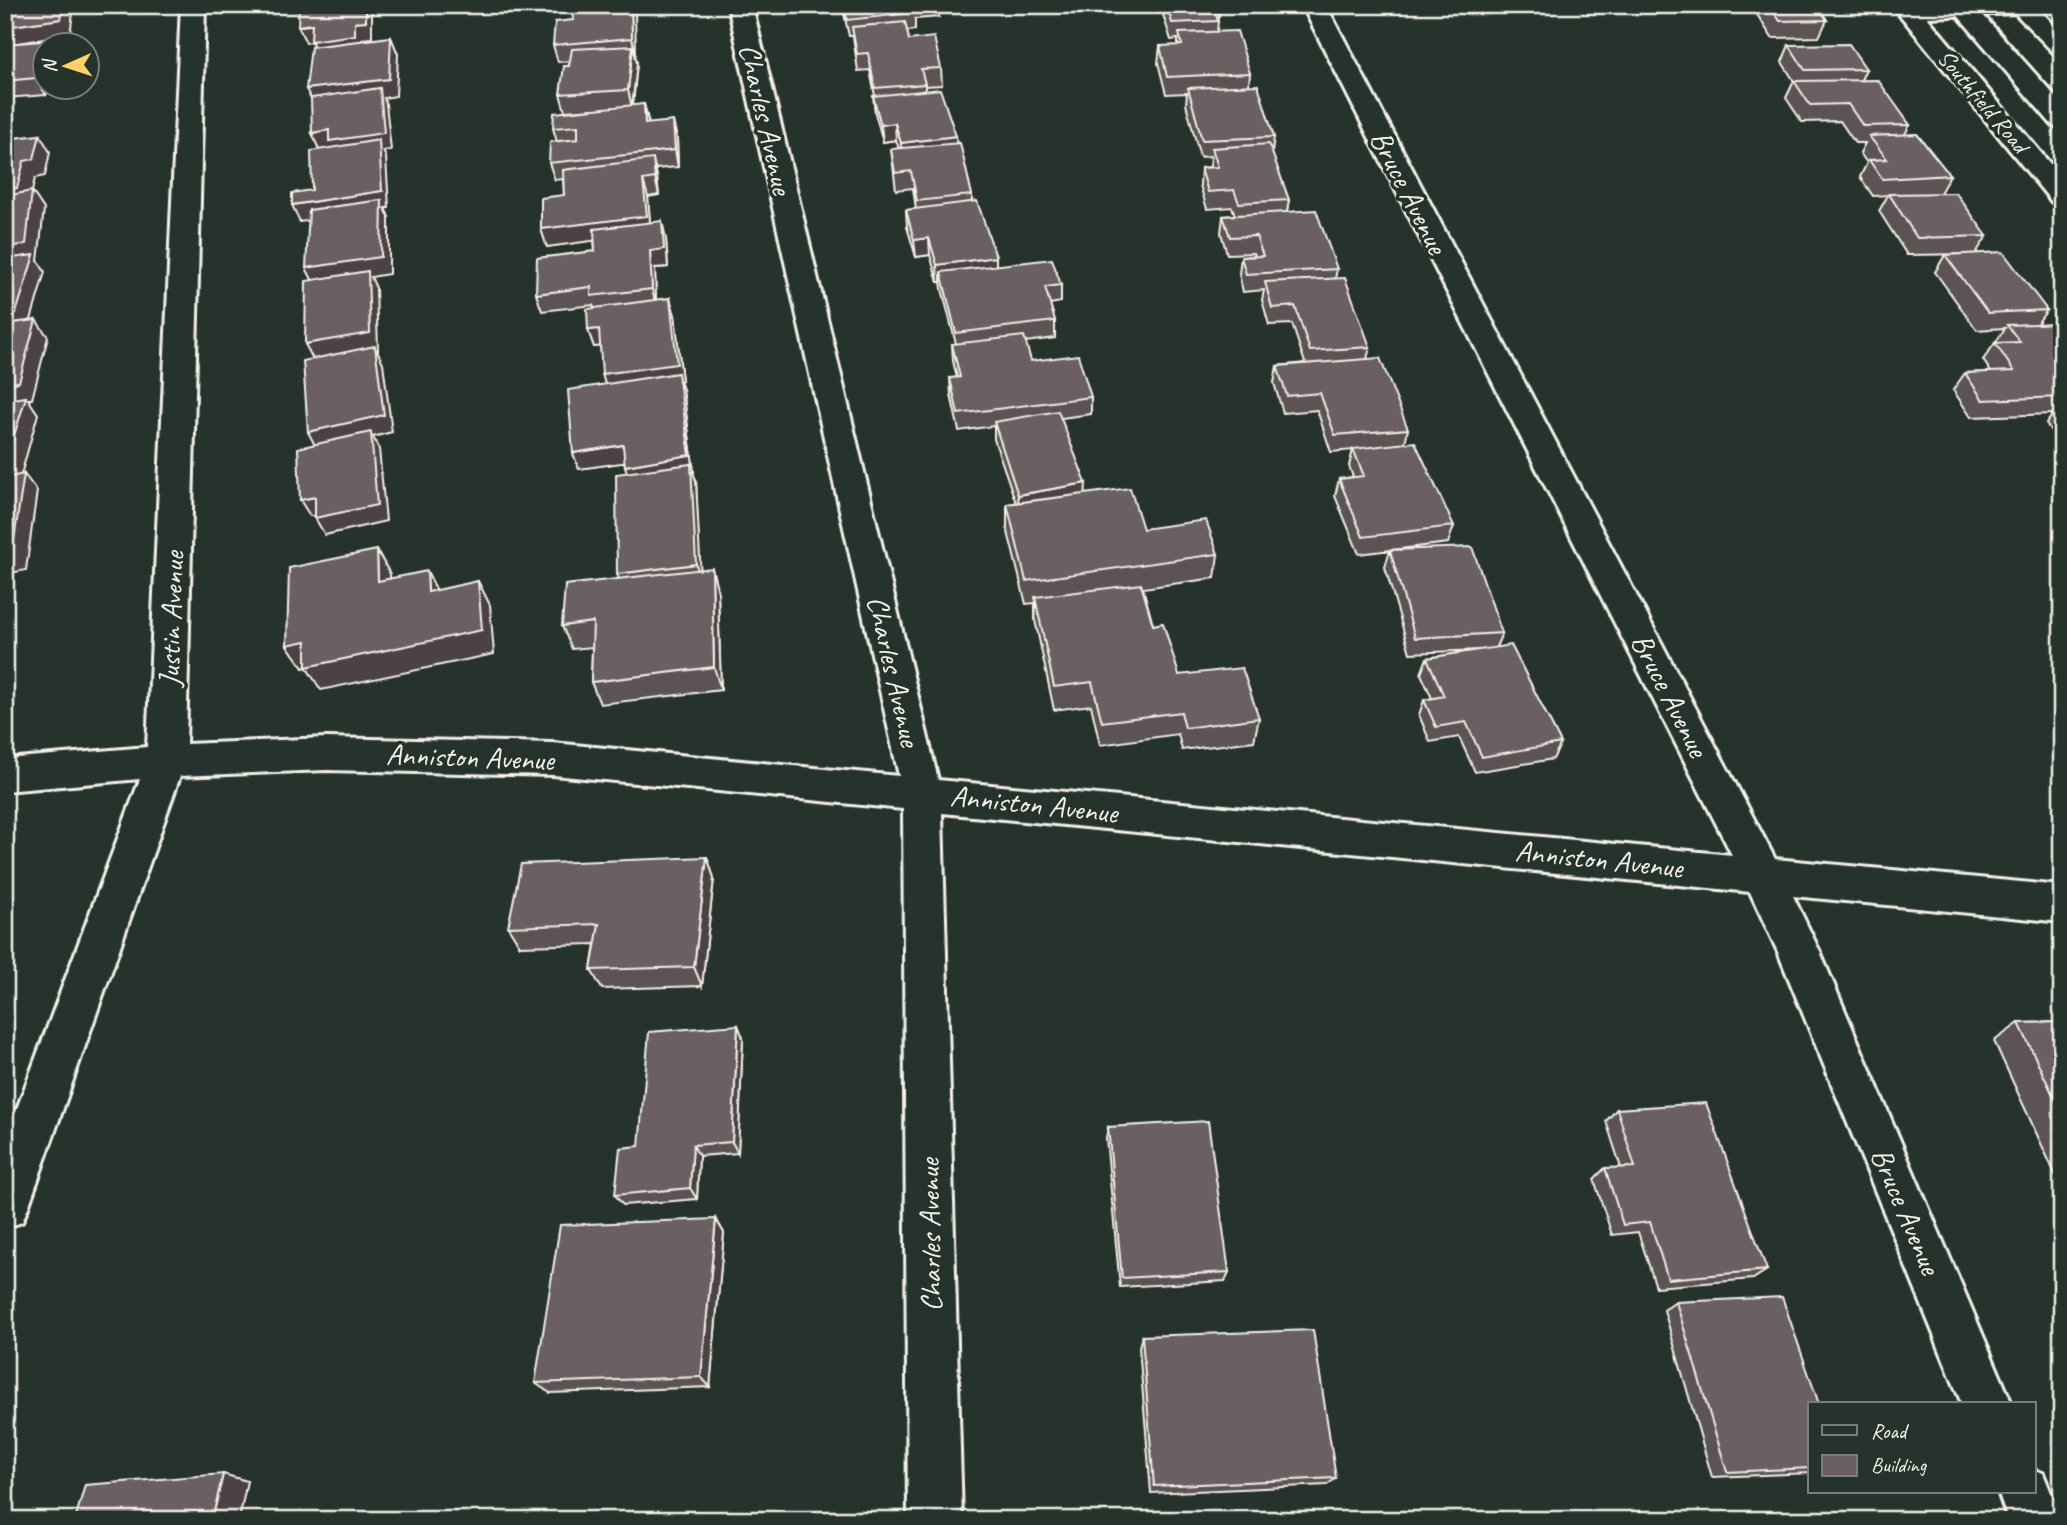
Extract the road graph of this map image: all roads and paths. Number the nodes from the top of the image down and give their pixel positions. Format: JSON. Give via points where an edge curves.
{"nodes":[{"id":1,"x":193,"y":5,"type":"edge"},
{"id":2,"x":740,"y":5,"type":"edge"},
{"id":3,"x":1314,"y":5,"type":"edge"},
{"id":4,"x":2022,"y":6,"type":"edge"},
{"id":5,"x":1906,"y":8,"type":"edge"},
{"id":6,"x":1963,"y":8,"type":"edge"},
{"id":7,"x":2062,"y":47,"type":"edge"},
{"id":8,"x":2062,"y":120,"type":"edge"},
{"id":9,"x":2062,"y":196,"type":"edge"},
{"id":10,"x":166,"y":761,"type":"junction"},
{"id":11,"x":5,"y":775,"type":"edge"},
{"id":12,"x":922,"y":793,"type":"junction"},
{"id":13,"x":1763,"y":875,"type":"junction"},
{"id":14,"x":2062,"y":904,"type":"edge"},
{"id":15,"x":5,"y":1205,"type":"edge"},
{"id":16,"x":1986,"y":1402,"type":"edge"},
{"id":17,"x":2025,"y":1494,"type":"edge"},
{"id":18,"x":935,"y":1520,"type":"edge"},
{"id":19,"x":2035,"y":1520,"type":"edge"}],
"edges":[{"from":1,"to":10,"type":"street","name":"Justin Avenue"},
{"from":2,"to":12,"type":"street","name":"Charles Avenue"},
{"from":3,"to":13,"type":"street","name":"Bruce Avenue"},
{"from":4,"to":6,"type":"street"},
{"from":4,"to":7,"type":"street"},
{"from":5,"to":6,"type":"street"},
{"from":5,"to":9,"type":"street","name":"Southfield Road"},
{"from":6,"to":8,"type":"street","name":"Southfield Road"},
{"from":10,"to":11,"type":"street","name":"Anniston Avenue"},
{"from":10,"to":12,"type":"street","name":"Anniston Avenue","via":[[326,754],[553,759]]},
{"from":10,"to":15,"type":"street","name":"Justin Avenue"},
{"from":12,"to":13,"type":"street","name":"Anniston Avenue"},
{"from":12,"to":18,"type":"street","name":"Charles Avenue"},
{"from":13,"to":14,"type":"street","name":"Anniston Avenue"},
{"from":13,"to":16,"type":"street","name":"Bruce Avenue"},
{"from":17,"to":19,"type":"street"}]}
